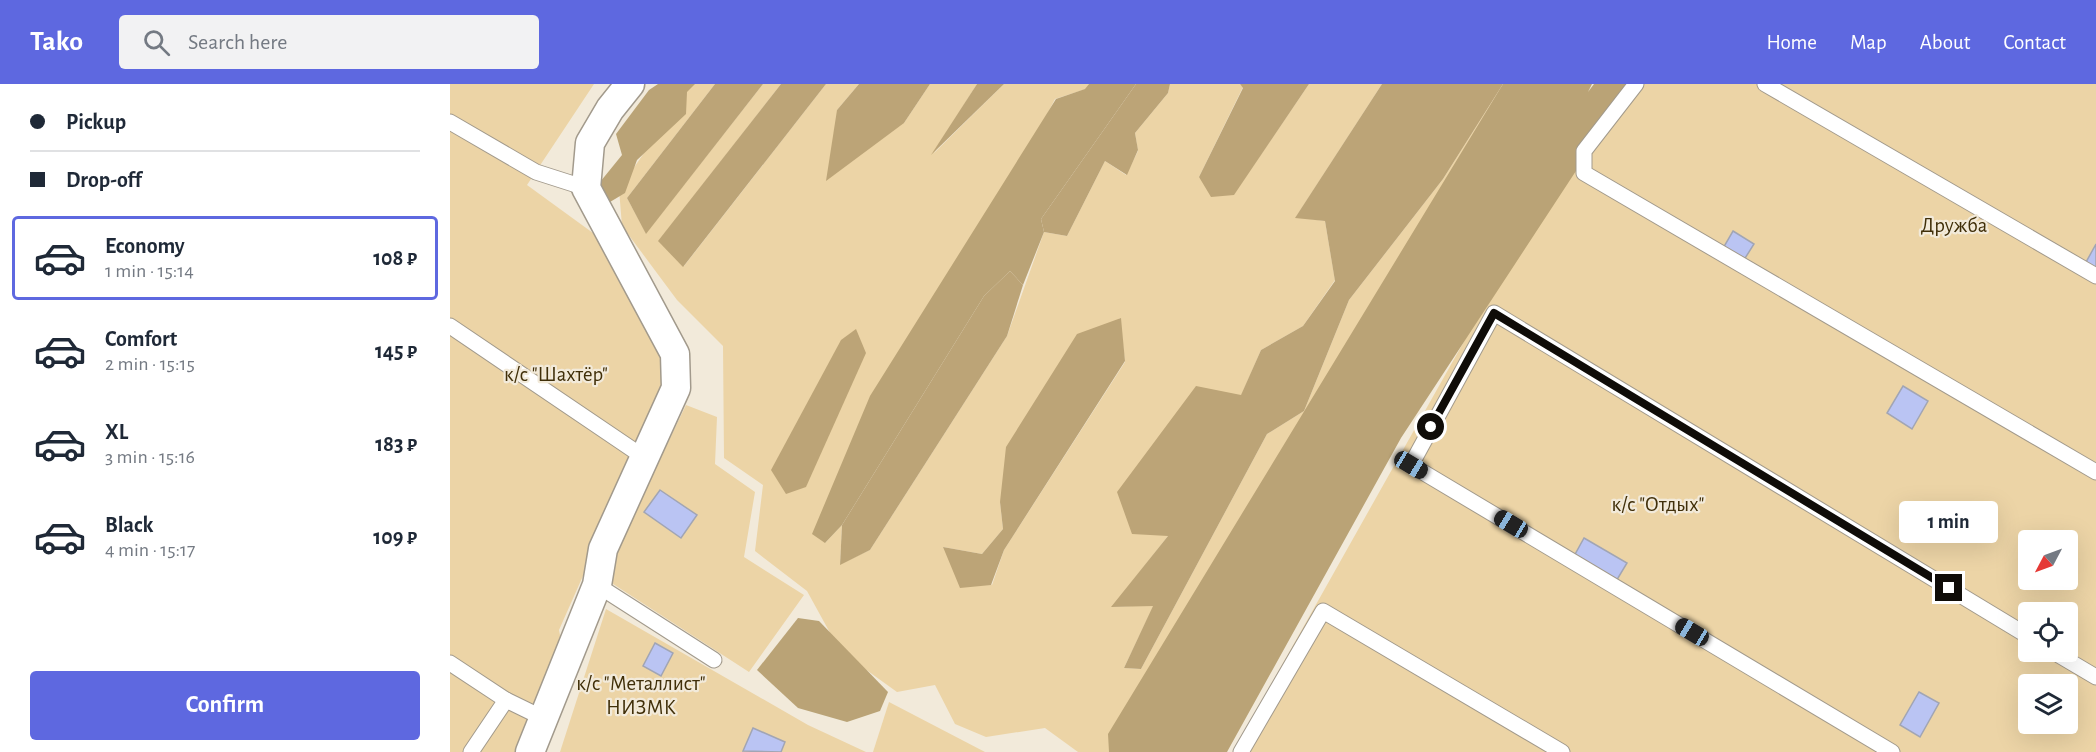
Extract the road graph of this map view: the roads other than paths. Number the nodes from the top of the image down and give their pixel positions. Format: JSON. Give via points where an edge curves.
{"nodes":[{"id":1,"x":630,"y":84,"type":"edge"},
{"id":2,"x":1636,"y":84,"type":"edge"},
{"id":3,"x":1765,"y":84,"type":"edge"},
{"id":4,"x":450,"y":122,"type":"edge"},
{"id":5,"x":586,"y":188,"type":"junction"},
{"id":6,"x":2096,"y":276,"type":"edge"},
{"id":7,"x":450,"y":326,"type":"edge"},
{"id":8,"x":645,"y":458,"type":"junction"},
{"id":9,"x":2096,"y":472,"type":"edge"},
{"id":10,"x":597,"y":585,"type":"junction"},
{"id":11,"x":2018,"y":630,"type":"edge"},
{"id":12,"x":714,"y":660,"type":"dead end"},
{"id":13,"x":2071,"y":662,"type":"edge"},
{"id":14,"x":450,"y":663,"type":"edge"},
{"id":15,"x":2096,"y":677,"type":"edge"},
{"id":16,"x":506,"y":700,"type":"junction"},
{"id":17,"x":543,"y":718,"type":"junction"},
{"id":18,"x":471,"y":752,"type":"edge"},
{"id":19,"x":530,"y":752,"type":"edge"},
{"id":20,"x":1241,"y":752,"type":"edge"},
{"id":21,"x":1562,"y":752,"type":"edge"},
{"id":22,"x":1892,"y":752,"type":"edge"}],
"edges":[{"from":1,"to":5,"type":"street","via":[[590,143]]},
{"from":2,"to":9,"type":"lane","via":[[1584,152],[1584,173]]},
{"from":3,"to":6,"type":"lane"},
{"from":4,"to":5,"type":"lane","via":[[536,172]]},
{"from":5,"to":8,"type":"street","via":[[675,354],[676,388]]},
{"from":7,"to":8,"type":"lane"},
{"from":8,"to":10,"type":"street","via":[[603,549]]},
{"from":10,"to":12,"type":"lane"},
{"from":10,"to":17,"type":"street"},
{"from":11,"to":22,"type":"lane","via":[[1494,313],[1411,465]]},
{"from":13,"to":15,"type":"lane"},
{"from":14,"to":16,"type":"lane"},
{"from":16,"to":17,"type":"lane"},
{"from":16,"to":18,"type":"lane"},
{"from":17,"to":19,"type":"street"},
{"from":20,"to":21,"type":"lane","via":[[1323,611]]}]}
